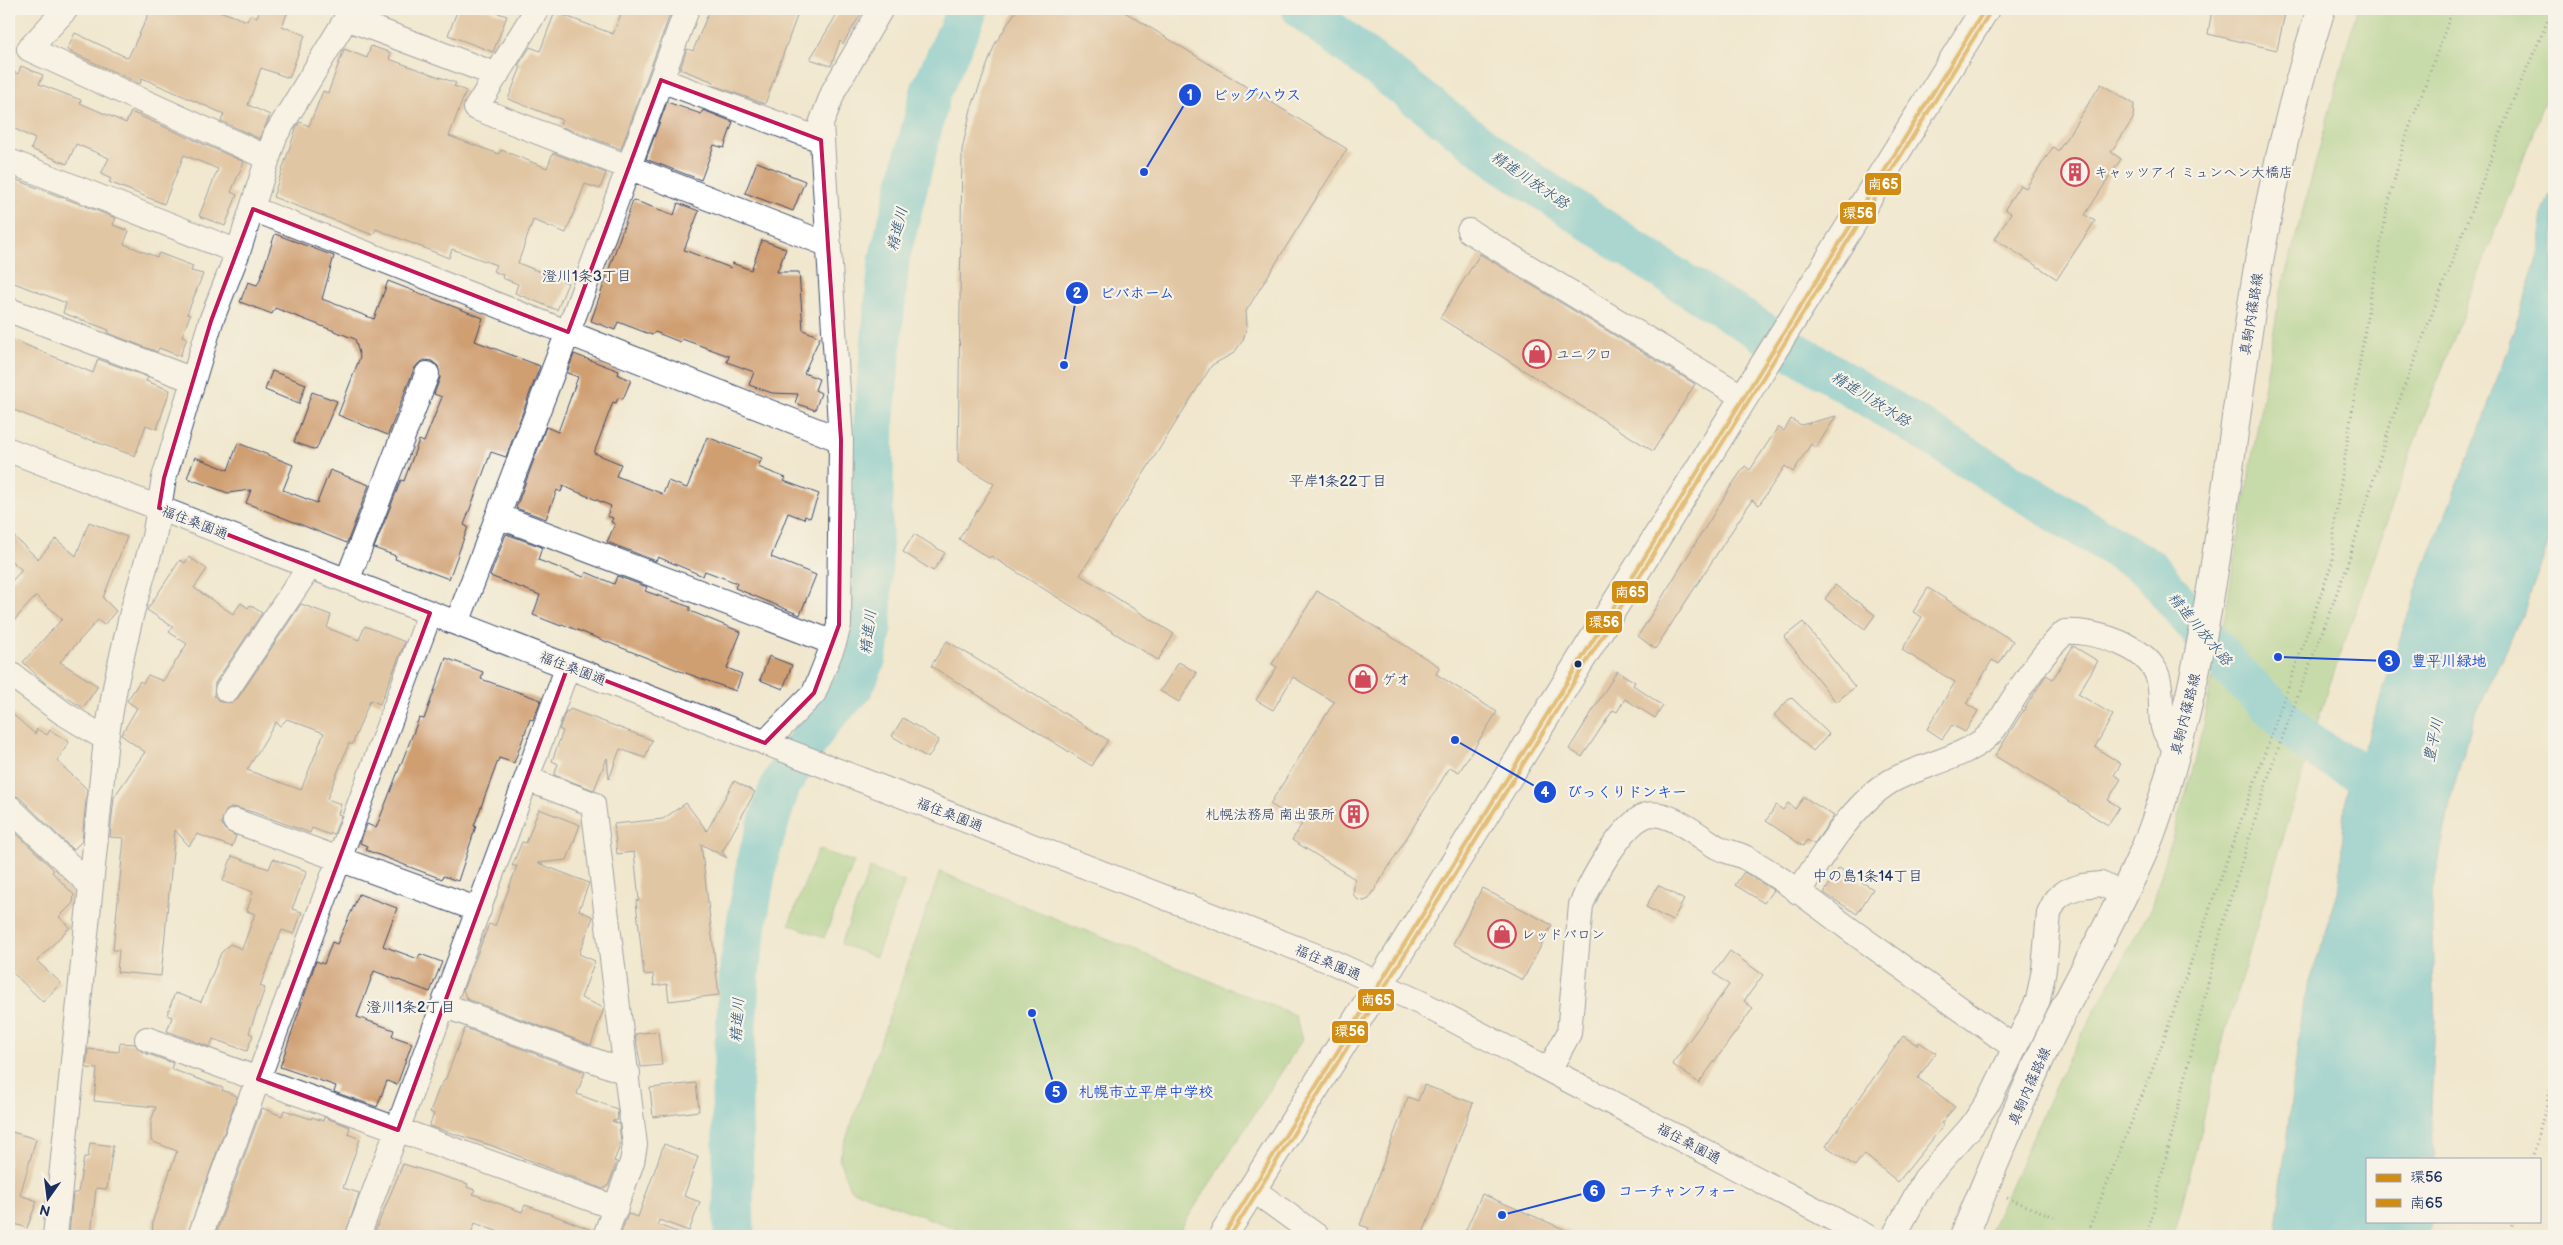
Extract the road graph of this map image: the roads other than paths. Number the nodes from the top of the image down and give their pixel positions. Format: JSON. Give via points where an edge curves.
{"nodes":[{"id":1,"x":66,"y":9,"type":"edge"},
{"id":2,"x":537,"y":9,"type":"edge"},
{"id":3,"x":687,"y":9,"type":"edge"},
{"id":4,"x":881,"y":9,"type":"edge"},
{"id":5,"x":1985,"y":9,"type":"edge"},
{"id":6,"x":2321,"y":9,"type":"edge"},
{"id":7,"x":349,"y":14,"type":"edge"},
{"id":8,"x":497,"y":75,"type":"junction"},
{"id":9,"x":661,"y":80,"type":"junction"},
{"id":10,"x":821,"y":140,"type":"junction"},
{"id":11,"x":268,"y":158,"type":"junction"},
{"id":12,"x":9,"y":162,"type":"edge"},
{"id":13,"x":629,"y":166,"type":"junction"},
{"id":14,"x":253,"y":209,"type":"junction"},
{"id":15,"x":1470,"y":231,"type":"dead end"},
{"id":16,"x":829,"y":245,"type":"junction"},
{"id":17,"x":238,"y":252,"type":"junction"},
{"id":18,"x":9,"y":310,"type":"edge"},
{"id":19,"x":568,"y":332,"type":"junction"},
{"id":20,"x":427,"y":374,"type":"dead end"},
{"id":21,"x":193,"y":380,"type":"junction"},
{"id":22,"x":1743,"y":397,"type":"junction"},
{"id":23,"x":841,"y":440,"type":"junction"},
{"id":24,"x":9,"y":450,"type":"edge"},
{"id":25,"x":159,"y":508,"type":"junction"},
{"id":26,"x":498,"y":516,"type":"junction"},
{"id":27,"x":310,"y":566,"type":"junction"},
{"id":28,"x":347,"y":581,"type":"junction"},
{"id":29,"x":430,"y":613,"type":"junction"},
{"id":30,"x":457,"y":623,"type":"junction"},
{"id":31,"x":834,"y":643,"type":"junction"},
{"id":32,"x":568,"y":666,"type":"junction"},
{"id":33,"x":9,"y":673,"type":"edge"},
{"id":34,"x":227,"y":690,"type":"dead end"},
{"id":35,"x":106,"y":739,"type":"junction"},
{"id":36,"x":765,"y":743,"type":"junction"},
{"id":37,"x":2176,"y":751,"type":"junction"},
{"id":38,"x":527,"y":779,"type":"junction"},
{"id":39,"x":9,"y":807,"type":"edge"},
{"id":40,"x":235,"y":821,"type":"dead end"},
{"id":41,"x":340,"y":860,"type":"junction"},
{"id":42,"x":90,"y":885,"type":"junction"},
{"id":43,"x":1798,"y":892,"type":"junction"},
{"id":44,"x":2123,"y":894,"type":"junction"},
{"id":45,"x":479,"y":910,"type":"junction"},
{"id":46,"x":1380,"y":984,"type":"junction"},
{"id":47,"x":443,"y":1005,"type":"junction"},
{"id":48,"x":147,"y":1039,"type":"dead end"},
{"id":49,"x":2015,"y":1048,"type":"junction"},
{"id":50,"x":1549,"y":1070,"type":"junction"},
{"id":51,"x":628,"y":1073,"type":"junction"},
{"id":52,"x":258,"y":1080,"type":"junction"},
{"id":53,"x":398,"y":1130,"type":"junction"},
{"id":54,"x":1252,"y":1189,"type":"junction"},
{"id":55,"x":616,"y":1208,"type":"junction"},
{"id":56,"x":55,"y":1236,"type":"edge"},
{"id":57,"x":200,"y":1236,"type":"edge"},
{"id":58,"x":358,"y":1236,"type":"edge"},
{"id":59,"x":605,"y":1236,"type":"edge"},
{"id":60,"x":1223,"y":1236,"type":"edge"},
{"id":61,"x":1317,"y":1236,"type":"edge"},
{"id":62,"x":1866,"y":1236,"type":"edge"},
{"id":63,"x":1894,"y":1236,"type":"edge"},
{"id":64,"x":1964,"y":1236,"type":"edge"}],
"edges":[{"from":1,"to":11,"type":"street","via":[[29,49]]},
{"from":2,"to":8,"type":"street"},
{"from":3,"to":9,"type":"street"},
{"from":4,"to":10,"type":"street","via":[[824,113]]},
{"from":5,"to":22,"type":"main road"},
{"from":6,"to":37,"type":"main road","name":"真駒内篠路線","via":[[2291,110],[2270,204],[2252,301],[2214,571],[2190,699]]},
{"from":7,"to":8,"type":"street"},
{"from":7,"to":11,"type":"street","via":[[275,136]]},
{"from":8,"to":13,"type":"street","via":[[476,108]]},
{"from":9,"to":10,"type":"street"},
{"from":9,"to":13,"type":"street"},
{"from":10,"to":16,"type":"street"},
{"from":11,"to":14,"type":"street"},
{"from":12,"to":17,"type":"street"},
{"from":13,"to":16,"type":"street"},
{"from":13,"to":19,"type":"street"},
{"from":14,"to":17,"type":"street"},
{"from":14,"to":19,"type":"street"},
{"from":15,"to":22,"type":"street"},
{"from":16,"to":23,"type":"street"},
{"from":17,"to":21,"type":"street","via":[[211,321]]},
{"from":18,"to":21,"type":"street"},
{"from":19,"to":23,"type":"street"},
{"from":19,"to":26,"type":"street"},
{"from":20,"to":28,"type":"street"},
{"from":21,"to":25,"type":"street","via":[[164,478]]},
{"from":22,"to":46,"type":"main road"},
{"from":23,"to":31,"type":"street","via":[[839,625]]},
{"from":24,"to":25,"type":"street","name":"福住桑園通"},
{"from":25,"to":27,"type":"street","name":"福住桑園通"},
{"from":25,"to":35,"type":"street","via":[[132,612]]},
{"from":26,"to":30,"type":"street"},
{"from":26,"to":31,"type":"street"},
{"from":27,"to":28,"type":"street","name":"福住桑園通"},
{"from":27,"to":34,"type":"street"},
{"from":28,"to":29,"type":"street","name":"福住桑園通"},
{"from":29,"to":30,"type":"street","name":"福住桑園通"},
{"from":29,"to":41,"type":"street"},
{"from":30,"to":32,"type":"street","name":"福住桑園通"},
{"from":31,"to":36,"type":"street","via":[[814,693]]},
{"from":32,"to":36,"type":"street","name":"福住桑園通"},
{"from":32,"to":38,"type":"street"},
{"from":33,"to":35,"type":"street","via":[[63,713]]},
{"from":35,"to":42,"type":"street"},
{"from":36,"to":46,"type":"street","name":"福住桑園通","via":[[1332,962]]},
{"from":37,"to":43,"type":"street","via":[[2163,727],[2158,677],[2152,665],[2128,647],[2098,635],[2065,632],[2028,675],[1992,733],[1971,747],[1877,791],[1822,856]]},
{"from":37,"to":44,"type":"main road","name":"真駒内篠路線","via":[[2143,853]]},
{"from":38,"to":45,"type":"street"},
{"from":38,"to":51,"type":"street","via":[[593,804]]},
{"from":39,"to":42,"type":"street"},
{"from":40,"to":41,"type":"street"},
{"from":41,"to":45,"type":"street"},
{"from":41,"to":52,"type":"street"},
{"from":42,"to":56,"type":"street"},
{"from":43,"to":49,"type":"street"},
{"from":43,"to":50,"type":"street","via":[[1744,857],[1719,848],[1670,818],[1648,814],[1637,820],[1624,831],[1581,905],[1569,1032]]},
{"from":44,"to":49,"type":"street","via":[[2101,884],[2067,891],[2056,899],[2049,913],[2038,1000]]},
{"from":44,"to":64,"type":"main road","name":"真駒内篠路線","via":[[2014,1116]]},
{"from":45,"to":47,"type":"street"},
{"from":46,"to":50,"type":"street","name":"福住桑園通"},
{"from":46,"to":54,"type":"main road"},
{"from":47,"to":51,"type":"street"},
{"from":47,"to":53,"type":"street"},
{"from":48,"to":52,"type":"street"},
{"from":49,"to":63,"type":"street","via":[[1982,1113],[1925,1179]]},
{"from":50,"to":62,"type":"street","name":"福住桑園通"},
{"from":51,"to":55,"type":"street","via":[[635,1145]]},
{"from":52,"to":53,"type":"street"},
{"from":52,"to":57,"type":"street"},
{"from":53,"to":55,"type":"street"},
{"from":53,"to":58,"type":"street"},
{"from":54,"to":60,"type":"main road"},
{"from":54,"to":61,"type":"street"},
{"from":55,"to":59,"type":"street"}]}
